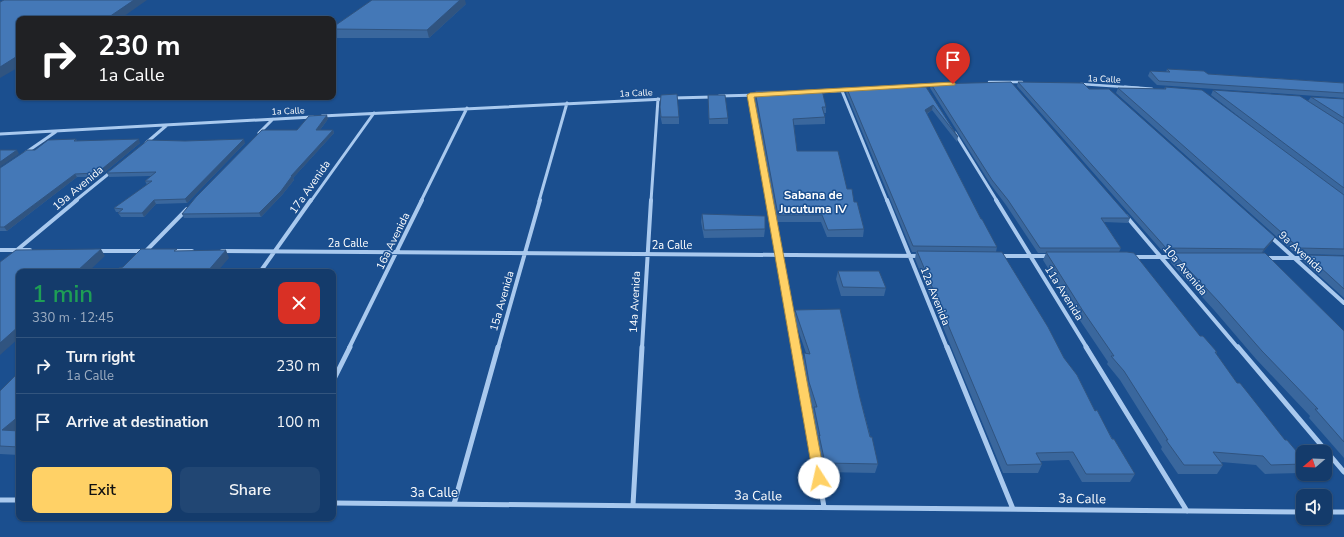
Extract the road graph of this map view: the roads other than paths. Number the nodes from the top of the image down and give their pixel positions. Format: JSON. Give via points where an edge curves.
{"nodes":[{"id":1,"x":1009,"y":81,"type":"junction"},
{"id":2,"x":986,"y":82,"type":"edge"},
{"id":3,"x":1024,"y":82,"type":"edge"},
{"id":4,"x":1080,"y":84,"type":"edge"},
{"id":5,"x":925,"y":85,"type":"junction"},
{"id":6,"x":940,"y":85,"type":"edge"},
{"id":7,"x":1104,"y":85,"type":"junction"},
{"id":8,"x":1014,"y":87,"type":"edge"},
{"id":9,"x":880,"y":88,"type":"edge"},
{"id":10,"x":1157,"y":89,"type":"edge"},
{"id":11,"x":857,"y":90,"type":"edge"},
{"id":12,"x":842,"y":91,"type":"junction"},
{"id":13,"x":1110,"y":91,"type":"edge"},
{"id":14,"x":811,"y":92,"type":"edge"},
{"id":15,"x":929,"y":92,"type":"edge"},
{"id":16,"x":766,"y":94,"type":"edge"},
{"id":17,"x":750,"y":95,"type":"junction"},
{"id":18,"x":658,"y":99,"type":"junction"},
{"id":19,"x":567,"y":104,"type":"junction"},
{"id":20,"x":467,"y":108,"type":"junction"},
{"id":21,"x":374,"y":113,"type":"junction"},
{"id":22,"x":273,"y":119,"type":"junction"},
{"id":23,"x":167,"y":125,"type":"junction"},
{"id":24,"x":58,"y":130,"type":"junction"},
{"id":25,"x":954,"y":131,"type":"edge"},
{"id":26,"x":0,"y":134,"type":"edge"},
{"id":27,"x":256,"y":136,"type":"edge"},
{"id":28,"x":143,"y":145,"type":"edge"},
{"id":29,"x":19,"y":158,"type":"edge"},
{"id":30,"x":113,"y":170,"type":"edge"},
{"id":31,"x":190,"y":205,"type":"edge"},
{"id":32,"x":1121,"y":210,"type":"edge"},
{"id":33,"x":1266,"y":232,"type":"edge"},
{"id":34,"x":0,"y":250,"type":"edge"},
{"id":35,"x":17,"y":250,"type":"junction"},
{"id":36,"x":32,"y":250,"type":"edge"},
{"id":37,"x":93,"y":250,"type":"edge"},
{"id":38,"x":146,"y":251,"type":"junction"},
{"id":39,"x":154,"y":251,"type":"edge"},
{"id":40,"x":169,"y":251,"type":"edge"},
{"id":41,"x":199,"y":251,"type":"edge"},
{"id":42,"x":215,"y":251,"type":"edge"},
{"id":43,"x":276,"y":252,"type":"junction"},
{"id":44,"x":397,"y":252,"type":"junction"},
{"id":45,"x":524,"y":253,"type":"junction"},
{"id":46,"x":647,"y":254,"type":"junction"},
{"id":47,"x":11,"y":255,"type":"edge"},
{"id":48,"x":778,"y":255,"type":"junction"},
{"id":49,"x":141,"y":256,"type":"edge"},
{"id":50,"x":909,"y":256,"type":"junction"},
{"id":51,"x":924,"y":256,"type":"edge"},
{"id":52,"x":993,"y":256,"type":"edge"},
{"id":53,"x":1031,"y":256,"type":"junction"},
{"id":54,"x":1054,"y":256,"type":"edge"},
{"id":55,"x":1124,"y":257,"type":"edge"},
{"id":56,"x":1162,"y":257,"type":"junction"},
{"id":57,"x":1178,"y":257,"type":"edge"},
{"id":58,"x":1256,"y":258,"type":"edge"},
{"id":59,"x":1294,"y":258,"type":"junction"},
{"id":60,"x":1316,"y":258,"type":"edge"},
{"id":61,"x":262,"y":269,"type":"edge"},
{"id":62,"x":1344,"y":303,"type":"edge"},
{"id":63,"x":336,"y":375,"type":"edge"},
{"id":64,"x":1344,"y":472,"type":"edge"},
{"id":65,"x":0,"y":500,"type":"edge"},
{"id":66,"x":16,"y":500,"type":"edge"},
{"id":67,"x":336,"y":503,"type":"edge"},
{"id":68,"x":454,"y":504,"type":"junction"},
{"id":69,"x":633,"y":505,"type":"junction"},
{"id":70,"x":824,"y":507,"type":"junction"},
{"id":71,"x":1013,"y":509,"type":"junction"},
{"id":72,"x":1187,"y":511,"type":"junction"},
{"id":73,"x":1296,"y":512,"type":"edge"},
{"id":74,"x":1332,"y":512,"type":"edge"},
{"id":75,"x":1344,"y":512,"type":"edge"}],
"edges":[{"from":1,"to":2,"type":"street"},
{"from":1,"to":3,"type":"street"},
{"from":1,"to":8,"type":"street"},
{"from":4,"to":7,"type":"street","name":"1a Calle"},
{"from":5,"to":6,"type":"street"},
{"from":5,"to":9,"type":"street"},
{"from":5,"to":15,"type":"street"},
{"from":7,"to":10,"type":"street","name":"1a Calle"},
{"from":7,"to":13,"type":"street"},
{"from":11,"to":12,"type":"street"},
{"from":12,"to":14,"type":"street"},
{"from":12,"to":50,"type":"street","name":"12a Avenida"},
{"from":16,"to":17,"type":"street","name":"1a Calle"},
{"from":17,"to":18,"type":"street","name":"1a Calle"},
{"from":17,"to":48,"type":"street"},
{"from":18,"to":19,"type":"street","name":"1a Calle"},
{"from":18,"to":46,"type":"street","name":"14a Avenida"},
{"from":19,"to":20,"type":"street","name":"1a Calle"},
{"from":19,"to":45,"type":"street","name":"15a Avenida"},
{"from":20,"to":21,"type":"street","name":"1a Calle"},
{"from":20,"to":44,"type":"street","name":"16a Avenida"},
{"from":21,"to":22,"type":"street","name":"1a Calle"},
{"from":21,"to":43,"type":"street","name":"17a Avenida"},
{"from":22,"to":23,"type":"street","name":"1a Calle"},
{"from":22,"to":27,"type":"street"},
{"from":23,"to":24,"type":"street","name":"1a Calle"},
{"from":23,"to":28,"type":"street"},
{"from":24,"to":26,"type":"street","name":"1a Calle"},
{"from":24,"to":29,"type":"street"},
{"from":25,"to":53,"type":"street","name":"11a Avenida"},
{"from":30,"to":35,"type":"street","name":"19a Avenida"},
{"from":31,"to":38,"type":"street"},
{"from":32,"to":56,"type":"street","name":"10a Avenida"},
{"from":33,"to":59,"type":"street","name":"9a Avenida"},
{"from":34,"to":35,"type":"street"},
{"from":35,"to":36,"type":"street"},
{"from":35,"to":47,"type":"street","name":"19a Avenida"},
{"from":37,"to":38,"type":"street"},
{"from":38,"to":39,"type":"street"},
{"from":38,"to":49,"type":"street"},
{"from":40,"to":41,"type":"street"},
{"from":42,"to":43,"type":"street","name":"2a Calle"},
{"from":43,"to":44,"type":"street","name":"2a Calle"},
{"from":43,"to":61,"type":"street","name":"17a Avenida"},
{"from":44,"to":45,"type":"street","name":"2a Calle"},
{"from":44,"to":63,"type":"street","name":"16a Avenida"},
{"from":45,"to":46,"type":"street","name":"2a Calle"},
{"from":45,"to":68,"type":"street","name":"15a Avenida"},
{"from":46,"to":48,"type":"street","name":"2a Calle"},
{"from":46,"to":69,"type":"street","name":"14a Avenida"},
{"from":48,"to":50,"type":"street","name":"2a Calle"},
{"from":48,"to":70,"type":"street"},
{"from":50,"to":51,"type":"street","name":"2a Calle"},
{"from":50,"to":71,"type":"street","name":"12a Avenida"},
{"from":52,"to":53,"type":"street"},
{"from":53,"to":54,"type":"street"},
{"from":53,"to":72,"type":"street","name":"11a Avenida"},
{"from":55,"to":56,"type":"street"},
{"from":56,"to":57,"type":"street"},
{"from":56,"to":64,"type":"street","name":"10a Avenida"},
{"from":58,"to":59,"type":"street"},
{"from":59,"to":60,"type":"street"},
{"from":59,"to":62,"type":"street","name":"9a Avenida"},
{"from":65,"to":66,"type":"street"},
{"from":67,"to":68,"type":"street","name":"3a Calle"},
{"from":68,"to":69,"type":"street","name":"3a Calle"},
{"from":69,"to":70,"type":"street","name":"3a Calle"},
{"from":70,"to":71,"type":"street","name":"3a Calle"},
{"from":71,"to":72,"type":"street","name":"3a Calle"},
{"from":72,"to":73,"type":"street","name":"3a Calle"},
{"from":74,"to":75,"type":"street"}]}
